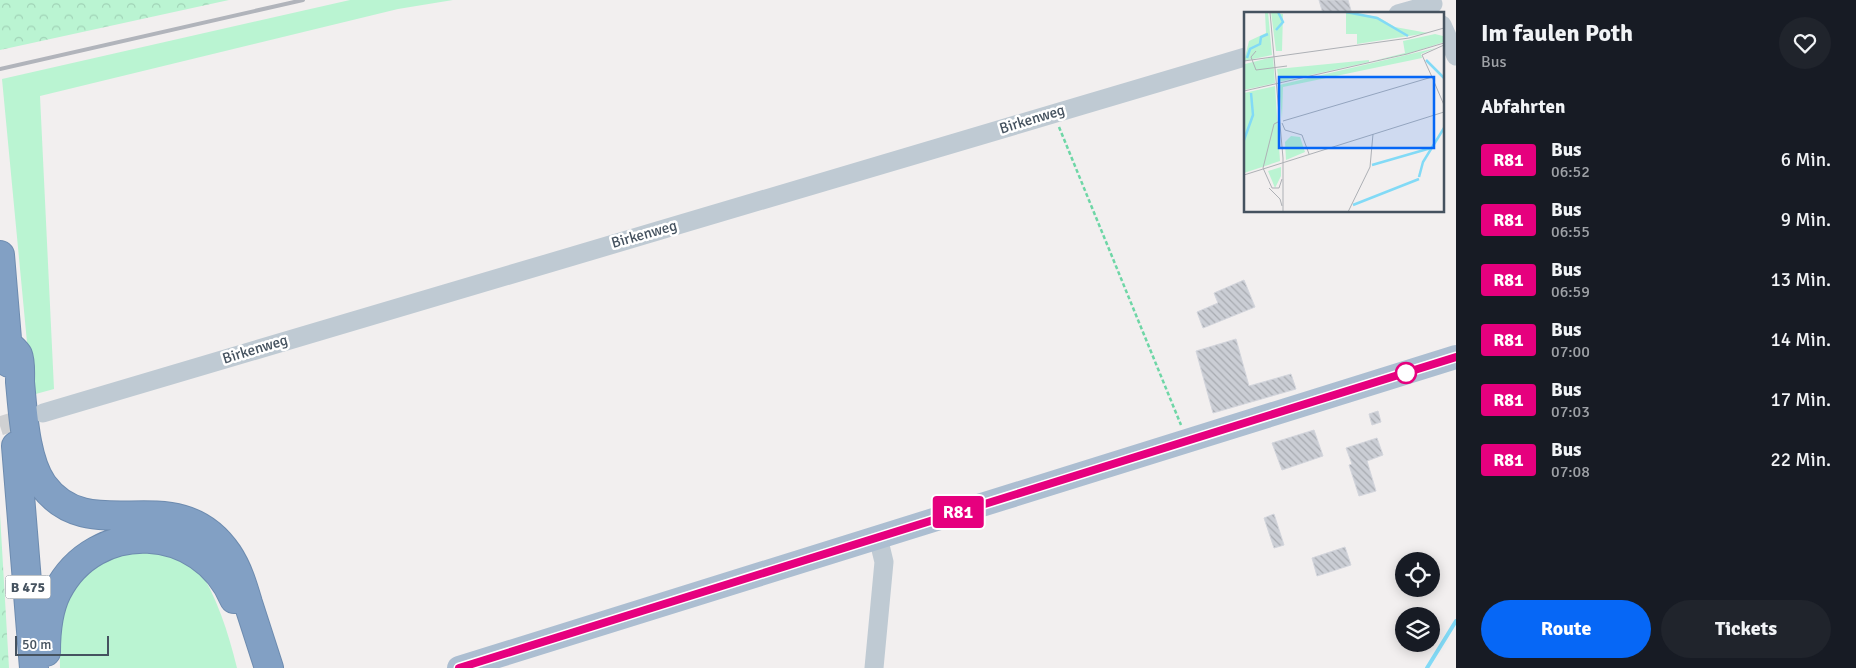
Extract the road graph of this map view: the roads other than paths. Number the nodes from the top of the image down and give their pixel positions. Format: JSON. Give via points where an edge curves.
{"nodes":[{"id":1,"x":1434,"y":6,"type":"edge"},
{"id":2,"x":1407,"y":12,"type":"edge"},
{"id":3,"x":1444,"y":29,"type":"edge"},
{"id":4,"x":1456,"y":56,"type":"edge"},
{"id":5,"x":1244,"y":57,"type":"edge"},
{"id":6,"x":0,"y":255,"type":"edge"},
{"id":7,"x":8,"y":344,"type":"junction"},
{"id":8,"x":1456,"y":357,"type":"edge"},
{"id":9,"x":43,"y":413,"type":"tunnel mouth"},
{"id":10,"x":878,"y":537,"type":"junction"},
{"id":11,"x":34,"y":668,"type":"edge"},
{"id":12,"x":46,"y":668,"type":"edge"},
{"id":13,"x":255,"y":668,"type":"edge"},
{"id":14,"x":269,"y":668,"type":"edge"},
{"id":15,"x":459,"y":668,"type":"edge"},
{"id":16,"x":874,"y":668,"type":"edge"}],
"edges":[{"from":1,"to":2,"type":"street"},
{"from":3,"to":4,"type":"street"},
{"from":5,"to":9,"type":"street","name":"Birkenweg"},
{"from":6,"to":7,"type":"highway","number":"B 475"},
{"from":7,"to":11,"type":"highway","number":"B 475"},
{"from":7,"to":14,"type":"highway","via":[[18,356],[29,447],[36,473],[43,484],[61,503],[79,511],[102,516],[168,515],[206,530],[236,567]]},
{"from":8,"to":10,"type":"main road"},
{"from":10,"to":15,"type":"main road"},
{"from":10,"to":16,"type":"street","via":[[884,562]]},
{"from":12,"to":13,"type":"highway","via":[[48,624],[53,601],[62,583],[77,565],[98,550],[142,538],[184,546],[218,572],[235,602]]}]}
